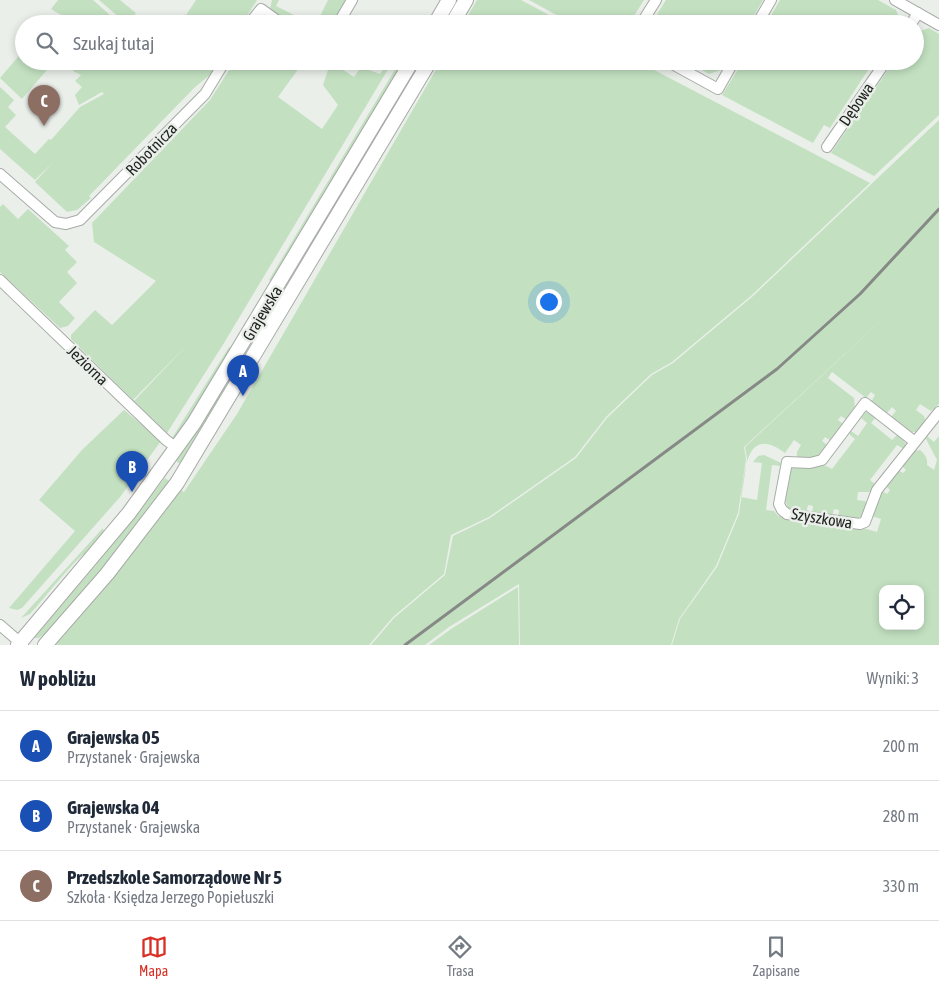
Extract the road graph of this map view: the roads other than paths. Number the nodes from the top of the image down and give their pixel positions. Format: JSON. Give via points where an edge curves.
{"nodes":[{"id":1,"x":352,"y":0,"type":"edge"},
{"id":2,"x":449,"y":0,"type":"edge"},
{"id":3,"x":466,"y":0,"type":"edge"},
{"id":4,"x":656,"y":0,"type":"edge"},
{"id":5,"x":771,"y":0,"type":"edge"},
{"id":6,"x":895,"y":0,"type":"edge"},
{"id":7,"x":918,"y":14,"type":"edge"},
{"id":8,"x":256,"y":15,"type":"edge"},
{"id":9,"x":269,"y":15,"type":"edge"},
{"id":10,"x":343,"y":15,"type":"edge"},
{"id":11,"x":440,"y":15,"type":"edge"},
{"id":12,"x":457,"y":15,"type":"edge"},
{"id":13,"x":647,"y":15,"type":"edge"},
{"id":14,"x":762,"y":15,"type":"edge"},
{"id":15,"x":924,"y":17,"type":"edge"},
{"id":16,"x":939,"y":25,"type":"edge"},
{"id":17,"x":220,"y":70,"type":"edge"},
{"id":18,"x":407,"y":70,"type":"edge"},
{"id":19,"x":425,"y":70,"type":"edge"},
{"id":20,"x":683,"y":70,"type":"edge"},
{"id":21,"x":729,"y":70,"type":"edge"},
{"id":22,"x":880,"y":70,"type":"edge"},
{"id":23,"x":827,"y":147,"type":"dead end"},
{"id":24,"x":0,"y":174,"type":"edge"},
{"id":25,"x":0,"y":280,"type":"edge"},
{"id":26,"x":939,"y":412,"type":"edge"},
{"id":27,"x":915,"y":442,"type":"junction"},
{"id":28,"x":177,"y":448,"type":"junction"},
{"id":29,"x":0,"y":625,"type":"edge"},
{"id":30,"x":20,"y":644,"type":"edge"},
{"id":31,"x":46,"y":645,"type":"edge"}],
"edges":[{"from":1,"to":10,"type":"street"},
{"from":2,"to":11,"type":"main road"},
{"from":3,"to":12,"type":"main road"},
{"from":4,"to":13,"type":"street"},
{"from":5,"to":14,"type":"street"},
{"from":6,"to":7,"type":"street"},
{"from":8,"to":9,"type":"street","via":[[261,9]]},
{"from":15,"to":16,"type":"street"},
{"from":17,"to":24,"type":"street","name":"Robotnicza","via":[[205,94],[80,220],[66,224],[47,218]]},
{"from":18,"to":28,"type":"main road","name":"Grajewska","via":[[216,389]]},
{"from":19,"to":31,"type":"main road","name":"Grajewska","via":[[177,482],[113,567]]},
{"from":20,"to":21,"type":"street","via":[[718,89]]},
{"from":22,"to":23,"type":"street","name":"Dębowa"},
{"from":25,"to":28,"type":"street","name":"Jeziorna"},
{"from":26,"to":27,"type":"street","name":"Szyszkowa"},
{"from":27,"to":27,"type":"street","name":"Szyszkowa","via":[[877,490],[865,522],[787,514],[779,504],[787,462],[810,464],[822,460],[865,403]]},
{"from":28,"to":30,"type":"main road","name":"Grajewska","via":[[93,559]]},
{"from":29,"to":30,"type":"street"}]}
